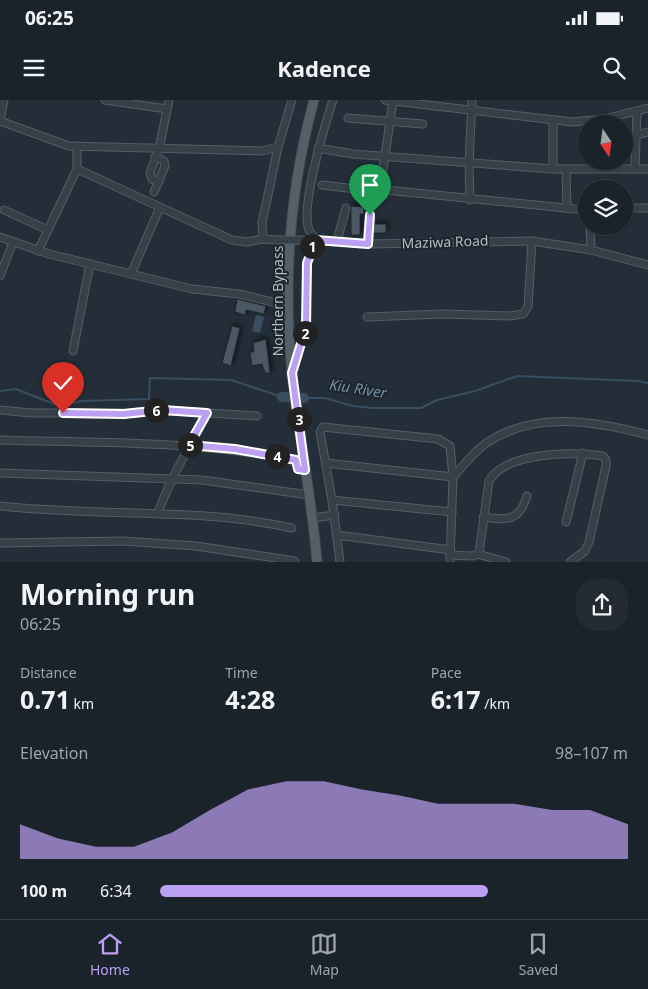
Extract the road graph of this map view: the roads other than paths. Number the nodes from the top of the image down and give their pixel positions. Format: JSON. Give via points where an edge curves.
{"nodes":[{"id":1,"x":4,"y":100,"type":"edge"},
{"id":2,"x":104,"y":100,"type":"edge"},
{"id":3,"x":168,"y":100,"type":"edge"},
{"id":4,"x":292,"y":100,"type":"edge"},
{"id":5,"x":314,"y":100,"type":"edge"},
{"id":6,"x":333,"y":100,"type":"edge"},
{"id":7,"x":472,"y":100,"type":"edge"},
{"id":8,"x":389,"y":101,"type":"edge"},
{"id":9,"x":648,"y":108,"type":"edge"},
{"id":10,"x":167,"y":109,"type":"junction"},
{"id":11,"x":473,"y":109,"type":"junction"},
{"id":12,"x":637,"y":111,"type":"junction"},
{"id":13,"x":348,"y":118,"type":"dead end"},
{"id":14,"x":553,"y":120,"type":"junction"},
{"id":15,"x":0,"y":121,"type":"edge"},
{"id":16,"x":390,"y":122,"type":"junction"},
{"id":17,"x":423,"y":124,"type":"dead end"},
{"id":18,"x":648,"y":132,"type":"edge"},
{"id":19,"x":636,"y":135,"type":"junction"},
{"id":20,"x":77,"y":146,"type":"junction"},
{"id":21,"x":278,"y":147,"type":"junction"},
{"id":22,"x":318,"y":148,"type":"junction"},
{"id":23,"x":159,"y":149,"type":"junction"},
{"id":24,"x":156,"y":157,"type":"junction"},
{"id":25,"x":385,"y":157,"type":"junction"},
{"id":26,"x":469,"y":163,"type":"junction"},
{"id":27,"x":77,"y":169,"type":"junction"},
{"id":28,"x":553,"y":169,"type":"junction"},
{"id":29,"x":635,"y":169,"type":"junction"},
{"id":30,"x":648,"y":169,"type":"edge"},
{"id":31,"x":566,"y":170,"type":"junction"},
{"id":32,"x":158,"y":182,"type":"junction"},
{"id":33,"x":322,"y":186,"type":"dead end"},
{"id":34,"x":376,"y":190,"type":"junction"},
{"id":35,"x":154,"y":192,"type":"dead end"},
{"id":36,"x":470,"y":200,"type":"junction"},
{"id":37,"x":160,"y":207,"type":"junction"},
{"id":38,"x":346,"y":208,"type":"dead end"},
{"id":39,"x":567,"y":208,"type":"junction"},
{"id":40,"x":633,"y":208,"type":"edge"},
{"id":41,"x":648,"y":208,"type":"edge"},
{"id":42,"x":578,"y":209,"type":"edge"},
{"id":43,"x":4,"y":210,"type":"dead end"},
{"id":44,"x":48,"y":230,"type":"junction"},
{"id":45,"x":590,"y":235,"type":"edge"},
{"id":46,"x":0,"y":237,"type":"edge"},
{"id":47,"x":263,"y":239,"type":"junction"},
{"id":48,"x":316,"y":240,"type":"junction"},
{"id":49,"x":337,"y":241,"type":"junction"},
{"id":50,"x":532,"y":241,"type":"junction"},
{"id":51,"x":13,"y":242,"type":"junction"},
{"id":52,"x":368,"y":244,"type":"junction"},
{"id":53,"x":590,"y":250,"type":"junction"},
{"id":54,"x":38,"y":251,"type":"junction"},
{"id":55,"x":90,"y":264,"type":"junction"},
{"id":56,"x":648,"y":264,"type":"edge"},
{"id":57,"x":131,"y":274,"type":"junction"},
{"id":58,"x":0,"y":276,"type":"edge"},
{"id":59,"x":289,"y":306,"type":"junction"},
{"id":60,"x":367,"y":317,"type":"dead end"},
{"id":61,"x":73,"y":351,"type":"dead end"},
{"id":62,"x":292,"y":373,"type":"junction"},
{"id":63,"x":0,"y":410,"type":"edge"},
{"id":64,"x":207,"y":413,"type":"junction"},
{"id":65,"x":257,"y":416,"type":"dead end"},
{"id":66,"x":648,"y":435,"type":"edge"},
{"id":67,"x":0,"y":440,"type":"edge"},
{"id":68,"x":189,"y":445,"type":"junction"},
{"id":69,"x":583,"y":453,"type":"junction"},
{"id":70,"x":326,"y":463,"type":"junction"},
{"id":71,"x":305,"y":470,"type":"junction"},
{"id":72,"x":0,"y":473,"type":"edge"},
{"id":73,"x":453,"y":477,"type":"junction"},
{"id":74,"x":172,"y":480,"type":"junction"},
{"id":75,"x":309,"y":496,"type":"junction"},
{"id":76,"x":527,"y":496,"type":"dead end"},
{"id":77,"x":332,"y":500,"type":"junction"},
{"id":78,"x":0,"y":506,"type":"edge"},
{"id":79,"x":452,"y":512,"type":"junction"},
{"id":80,"x":157,"y":514,"type":"junction"},
{"id":81,"x":335,"y":515,"type":"junction"},
{"id":82,"x":484,"y":517,"type":"junction"},
{"id":83,"x":312,"y":518,"type":"junction"},
{"id":84,"x":566,"y":522,"type":"dead end"},
{"id":85,"x":292,"y":528,"type":"dead end"},
{"id":86,"x":337,"y":535,"type":"junction"},
{"id":87,"x":0,"y":543,"type":"edge"},
{"id":88,"x":478,"y":554,"type":"junction"},
{"id":89,"x":450,"y":555,"type":"edge"},
{"id":90,"x":248,"y":558,"type":"edge"},
{"id":91,"x":295,"y":561,"type":"edge"},
{"id":92,"x":317,"y":562,"type":"edge"},
{"id":93,"x":340,"y":562,"type":"edge"},
{"id":94,"x":506,"y":562,"type":"edge"},
{"id":95,"x":570,"y":562,"type":"edge"}],
"edges":[{"from":1,"to":15,"type":"street"},
{"from":2,"to":10,"type":"street"},
{"from":3,"to":10,"type":"street"},
{"from":4,"to":21,"type":"street"},
{"from":5,"to":59,"type":"main road","name":"Northern Bypass","via":[[296,188]]},
{"from":6,"to":22,"type":"street"},
{"from":7,"to":11,"type":"street"},
{"from":8,"to":11,"type":"street"},
{"from":8,"to":16,"type":"street"},
{"from":9,"to":12,"type":"street"},
{"from":10,"to":23,"type":"street"},
{"from":11,"to":14,"type":"street"},
{"from":11,"to":26,"type":"street"},
{"from":12,"to":14,"type":"street","via":[[594,121]]},
{"from":12,"to":19,"type":"street"},
{"from":13,"to":16,"type":"street"},
{"from":14,"to":28,"type":"street"},
{"from":15,"to":20,"type":"street","via":[[62,144]]},
{"from":16,"to":17,"type":"street"},
{"from":16,"to":25,"type":"street"},
{"from":18,"to":19,"type":"street"},
{"from":19,"to":29,"type":"street"},
{"from":20,"to":23,"type":"street"},
{"from":20,"to":27,"type":"street"},
{"from":21,"to":23,"type":"street","via":[[262,151]]},
{"from":21,"to":47,"type":"street","via":[[262,223]]},
{"from":22,"to":25,"type":"street"},
{"from":22,"to":48,"type":"street","via":[[308,218],[308,229]]},
{"from":23,"to":24,"type":"street"},
{"from":24,"to":32,"type":"street","via":[[150,176]]},
{"from":24,"to":32,"type":"street","via":[[164,161],[165,166]]},
{"from":25,"to":26,"type":"street"},
{"from":25,"to":34,"type":"street"},
{"from":26,"to":28,"type":"street"},
{"from":26,"to":36,"type":"street"},
{"from":27,"to":37,"type":"street","name":"Maziwa Road"},
{"from":27,"to":44,"type":"street"},
{"from":28,"to":31,"type":"street"},
{"from":29,"to":30,"type":"street"},
{"from":29,"to":31,"type":"street"},
{"from":31,"to":39,"type":"street"},
{"from":32,"to":35,"type":"street"},
{"from":33,"to":34,"type":"street"},
{"from":34,"to":36,"type":"street"},
{"from":34,"to":52,"type":"street"},
{"from":36,"to":39,"type":"street"},
{"from":37,"to":47,"type":"street","name":"Maziwa Road","via":[[232,240]]},
{"from":37,"to":57,"type":"street"},
{"from":38,"to":49,"type":"street"},
{"from":39,"to":42,"type":"street"},
{"from":40,"to":41,"type":"street"},
{"from":43,"to":44,"type":"street"},
{"from":44,"to":54,"type":"street"},
{"from":45,"to":53,"type":"street"},
{"from":46,"to":51,"type":"street"},
{"from":47,"to":48,"type":"street","name":"Maziwa Road","bridge":true},
{"from":48,"to":49,"type":"street","name":"Maziwa Road"},
{"from":48,"to":62,"type":"street","via":[[307,263],[306,327]]},
{"from":49,"to":52,"type":"street","name":"Maziwa Road"},
{"from":50,"to":52,"type":"street","name":"Maziwa Road"},
{"from":50,"to":53,"type":"street","name":"Maziwa Road"},
{"from":50,"to":60,"type":"street","via":[[528,307],[523,314]]},
{"from":51,"to":54,"type":"street"},
{"from":51,"to":58,"type":"street"},
{"from":53,"to":56,"type":"street","name":"Maziwa Road"},
{"from":54,"to":55,"type":"street"},
{"from":55,"to":57,"type":"street"},
{"from":55,"to":61,"type":"street"},
{"from":57,"to":59,"type":"street","via":[[192,290],[239,294]]},
{"from":59,"to":62,"type":"main road","name":"Northern Bypass"},
{"from":62,"to":71,"type":"main road","name":"Northern Bypass"},
{"from":63,"to":64,"type":"street","via":[[22,413],[124,414],[162,410]]},
{"from":64,"to":65,"type":"street"},
{"from":64,"to":68,"type":"street"},
{"from":66,"to":73,"type":"street","via":[[581,421],[529,426],[486,444]]},
{"from":67,"to":68,"type":"street"},
{"from":68,"to":71,"type":"street","via":[[296,460],[298,469]]},
{"from":68,"to":74,"type":"street"},
{"from":69,"to":82,"type":"street","via":[[540,456],[496,472],[489,481]]},
{"from":69,"to":84,"type":"street"},
{"from":69,"to":95,"type":"street","via":[[603,456],[606,466],[586,551]]},
{"from":70,"to":73,"type":"street"},
{"from":70,"to":73,"type":"street","via":[[320,432],[323,428],[438,439],[450,446]]},
{"from":70,"to":77,"type":"street"},
{"from":71,"to":75,"type":"main road","name":"Northern Bypass"},
{"from":72,"to":74,"type":"street"},
{"from":73,"to":79,"type":"street"},
{"from":74,"to":75,"type":"street","via":[[228,483]]},
{"from":74,"to":80,"type":"street"},
{"from":75,"to":83,"type":"main road","name":"Northern Bypass"},
{"from":76,"to":82,"type":"street","via":[[516,516]]},
{"from":77,"to":79,"type":"street"},
{"from":77,"to":81,"type":"street"},
{"from":78,"to":80,"type":"street"},
{"from":79,"to":89,"type":"street"},
{"from":80,"to":85,"type":"street","via":[[221,516]]},
{"from":81,"to":83,"type":"street"},
{"from":81,"to":86,"type":"street"},
{"from":82,"to":88,"type":"street"},
{"from":83,"to":92,"type":"main road","name":"Northern Bypass"},
{"from":86,"to":89,"type":"street"},
{"from":86,"to":93,"type":"street"},
{"from":87,"to":90,"type":"street","via":[[123,541],[196,546]]},
{"from":88,"to":89,"type":"street"},
{"from":88,"to":94,"type":"street"},
{"from":90,"to":91,"type":"street"}]}
